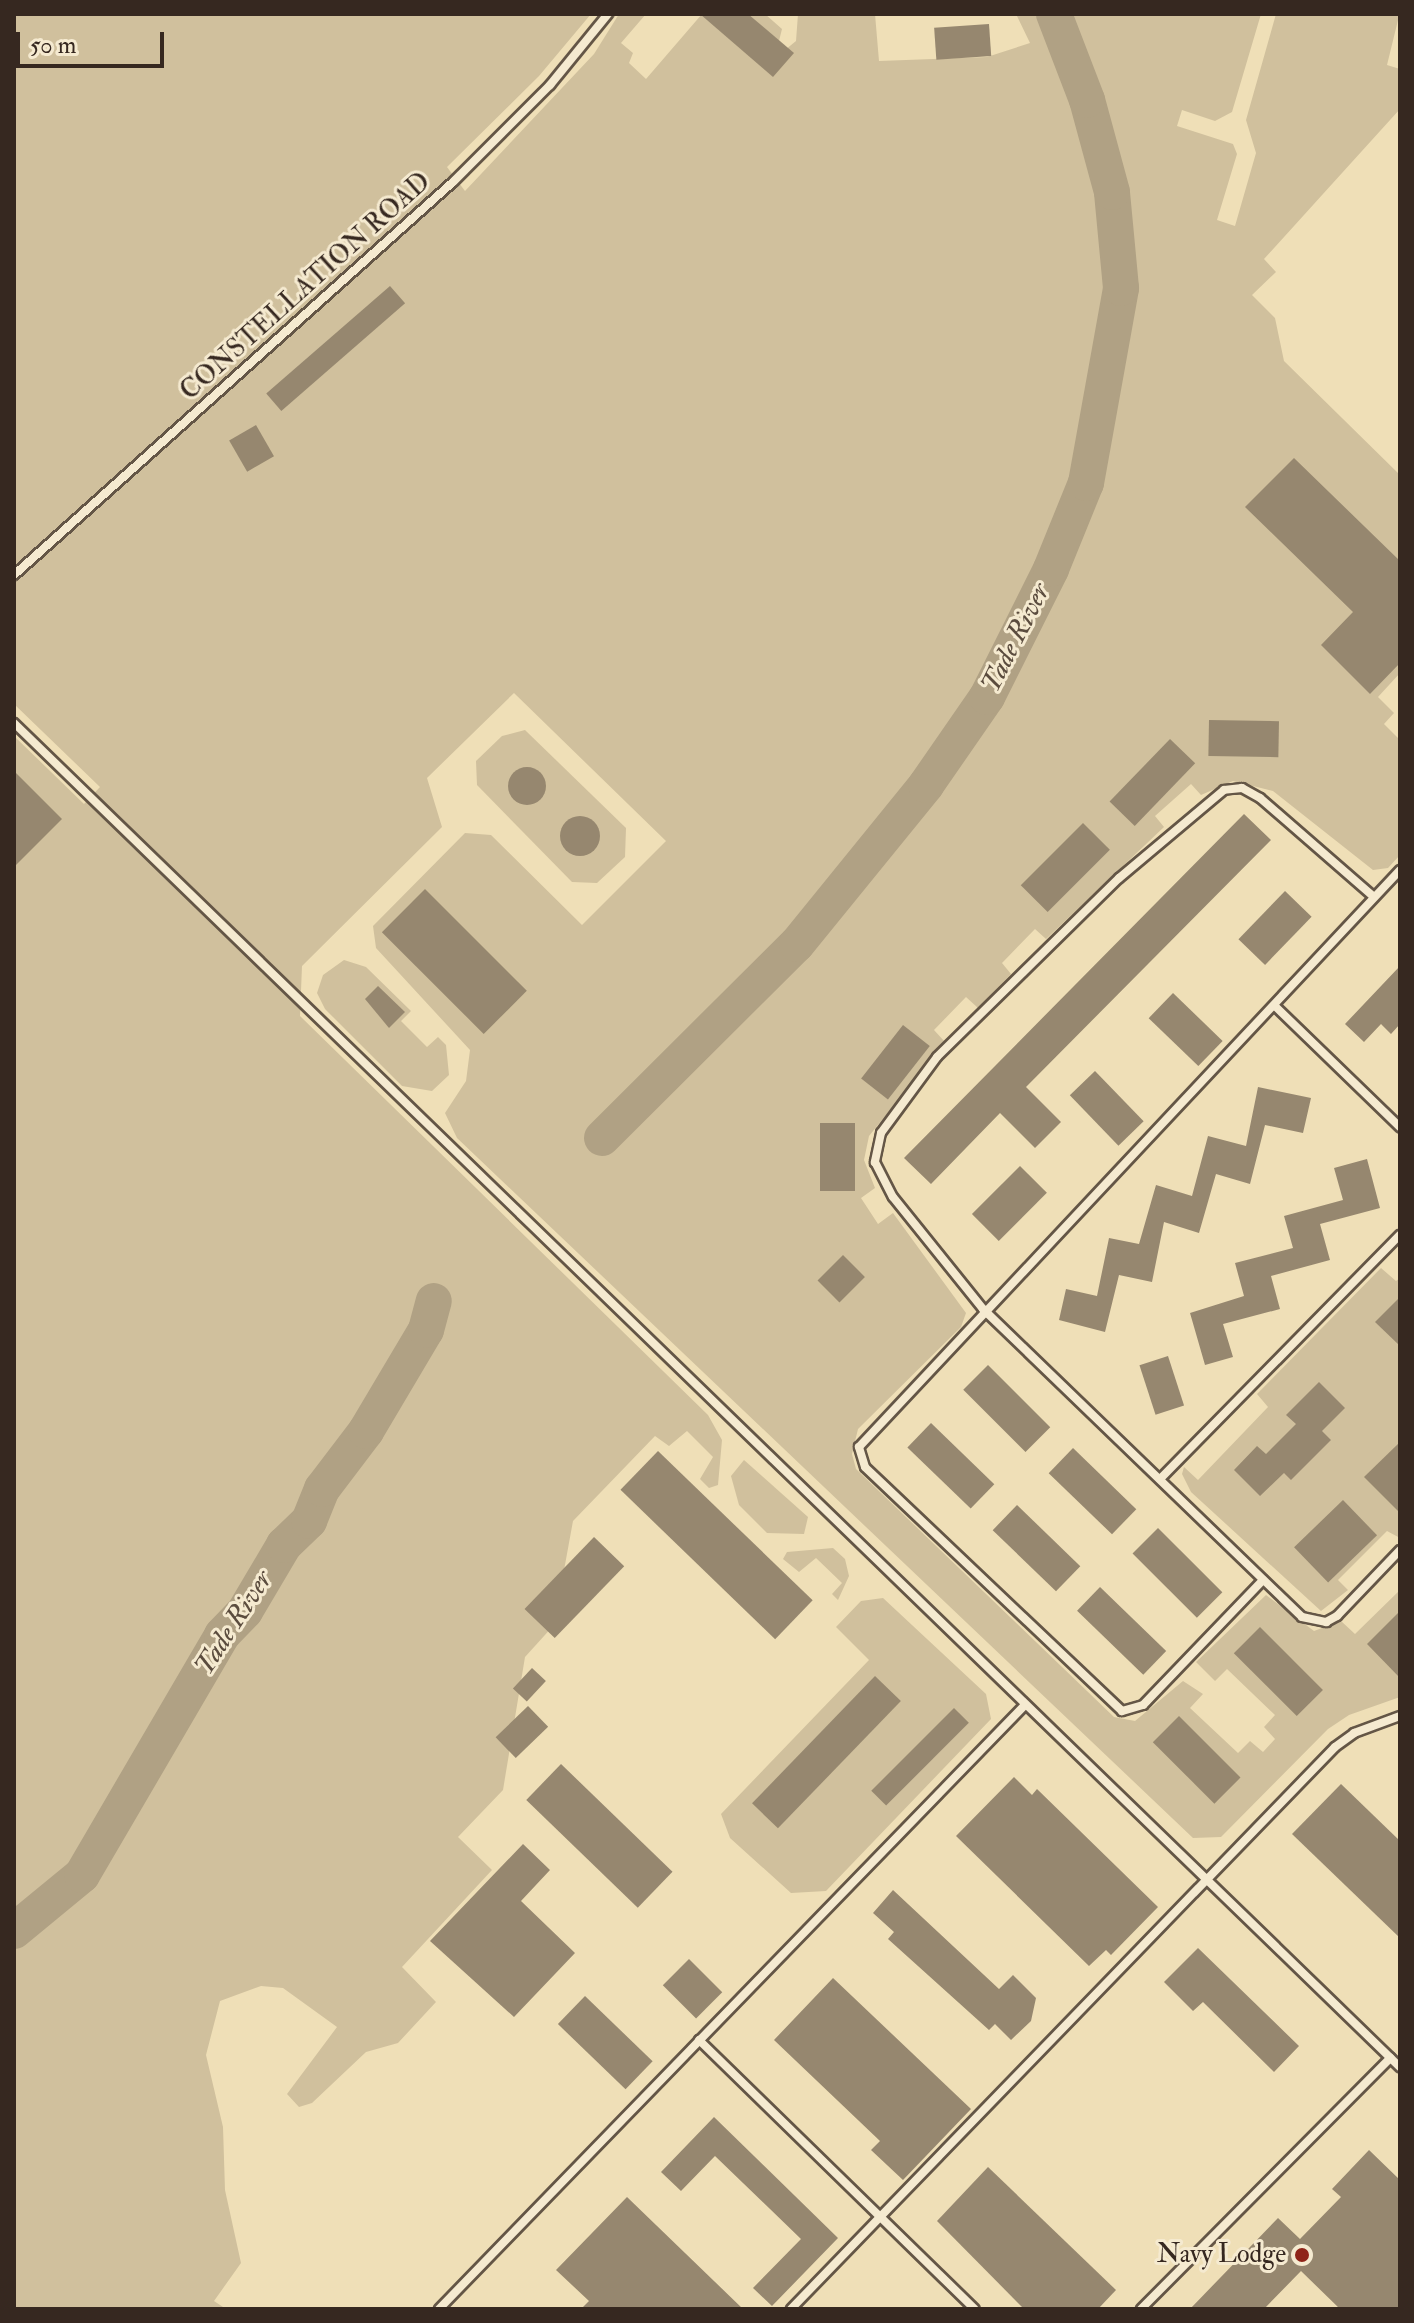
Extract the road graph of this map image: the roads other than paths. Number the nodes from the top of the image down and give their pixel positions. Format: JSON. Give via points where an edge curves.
{"nodes":[{"id":1,"x":608,"y":14,"type":"edge"},
{"id":2,"x":14,"y":575,"type":"edge"},
{"id":3,"x":14,"y":723,"type":"edge"},
{"id":4,"x":1400,"y":870,"type":"edge"},
{"id":5,"x":1374,"y":897,"type":"junction"},
{"id":6,"x":1276,"y":1007,"type":"junction"},
{"id":7,"x":1400,"y":1127,"type":"edge"},
{"id":8,"x":1400,"y":1235,"type":"edge"},
{"id":9,"x":983,"y":1309,"type":"junction"},
{"id":10,"x":1160,"y":1479,"type":"junction"},
{"id":11,"x":1400,"y":1550,"type":"edge"},
{"id":12,"x":1263,"y":1580,"type":"junction"},
{"id":13,"x":1025,"y":1705,"type":"junction"},
{"id":14,"x":1400,"y":1716,"type":"edge"},
{"id":15,"x":1205,"y":1880,"type":"junction"},
{"id":16,"x":699,"y":2040,"type":"junction"},
{"id":17,"x":1390,"y":2058,"type":"junction"},
{"id":18,"x":1400,"y":2067,"type":"edge"},
{"id":19,"x":881,"y":2217,"type":"junction"},
{"id":20,"x":439,"y":2309,"type":"edge"},
{"id":21,"x":791,"y":2309,"type":"edge"},
{"id":22,"x":975,"y":2309,"type":"edge"},
{"id":23,"x":1141,"y":2309,"type":"edge"}],
"edges":[{"from":1,"to":2,"type":"lane","name":"CONSTELLATION ROAD","via":[[550,85],[454,181]]},
{"from":3,"to":13,"type":"lane"},
{"from":4,"to":5,"type":"lane"},
{"from":5,"to":6,"type":"lane","via":[[1293,979]]},
{"from":5,"to":9,"type":"lane","via":[[1260,798],[1242,788],[1224,790],[1119,878],[937,1057],[881,1133],[875,1162],[893,1197]]},
{"from":6,"to":7,"type":"lane"},
{"from":6,"to":9,"type":"lane"},
{"from":8,"to":10,"type":"lane"},
{"from":9,"to":10,"type":"lane"},
{"from":9,"to":12,"type":"lane","via":[[863,1436],[860,1458],[1109,1704],[1133,1711]]},
{"from":10,"to":12,"type":"lane"},
{"from":11,"to":12,"type":"lane","via":[[1326,1622],[1302,1617]]},
{"from":13,"to":15,"type":"lane"},
{"from":13,"to":16,"type":"lane"},
{"from":14,"to":15,"type":"lane","via":[[1354,1733],[1335,1747]]},
{"from":15,"to":17,"type":"lane"},
{"from":15,"to":19,"type":"lane"},
{"from":16,"to":19,"type":"lane"},
{"from":16,"to":20,"type":"lane"},
{"from":17,"to":18,"type":"lane"},
{"from":17,"to":23,"type":"lane"},
{"from":19,"to":21,"type":"lane"},
{"from":19,"to":22,"type":"lane"}]}
